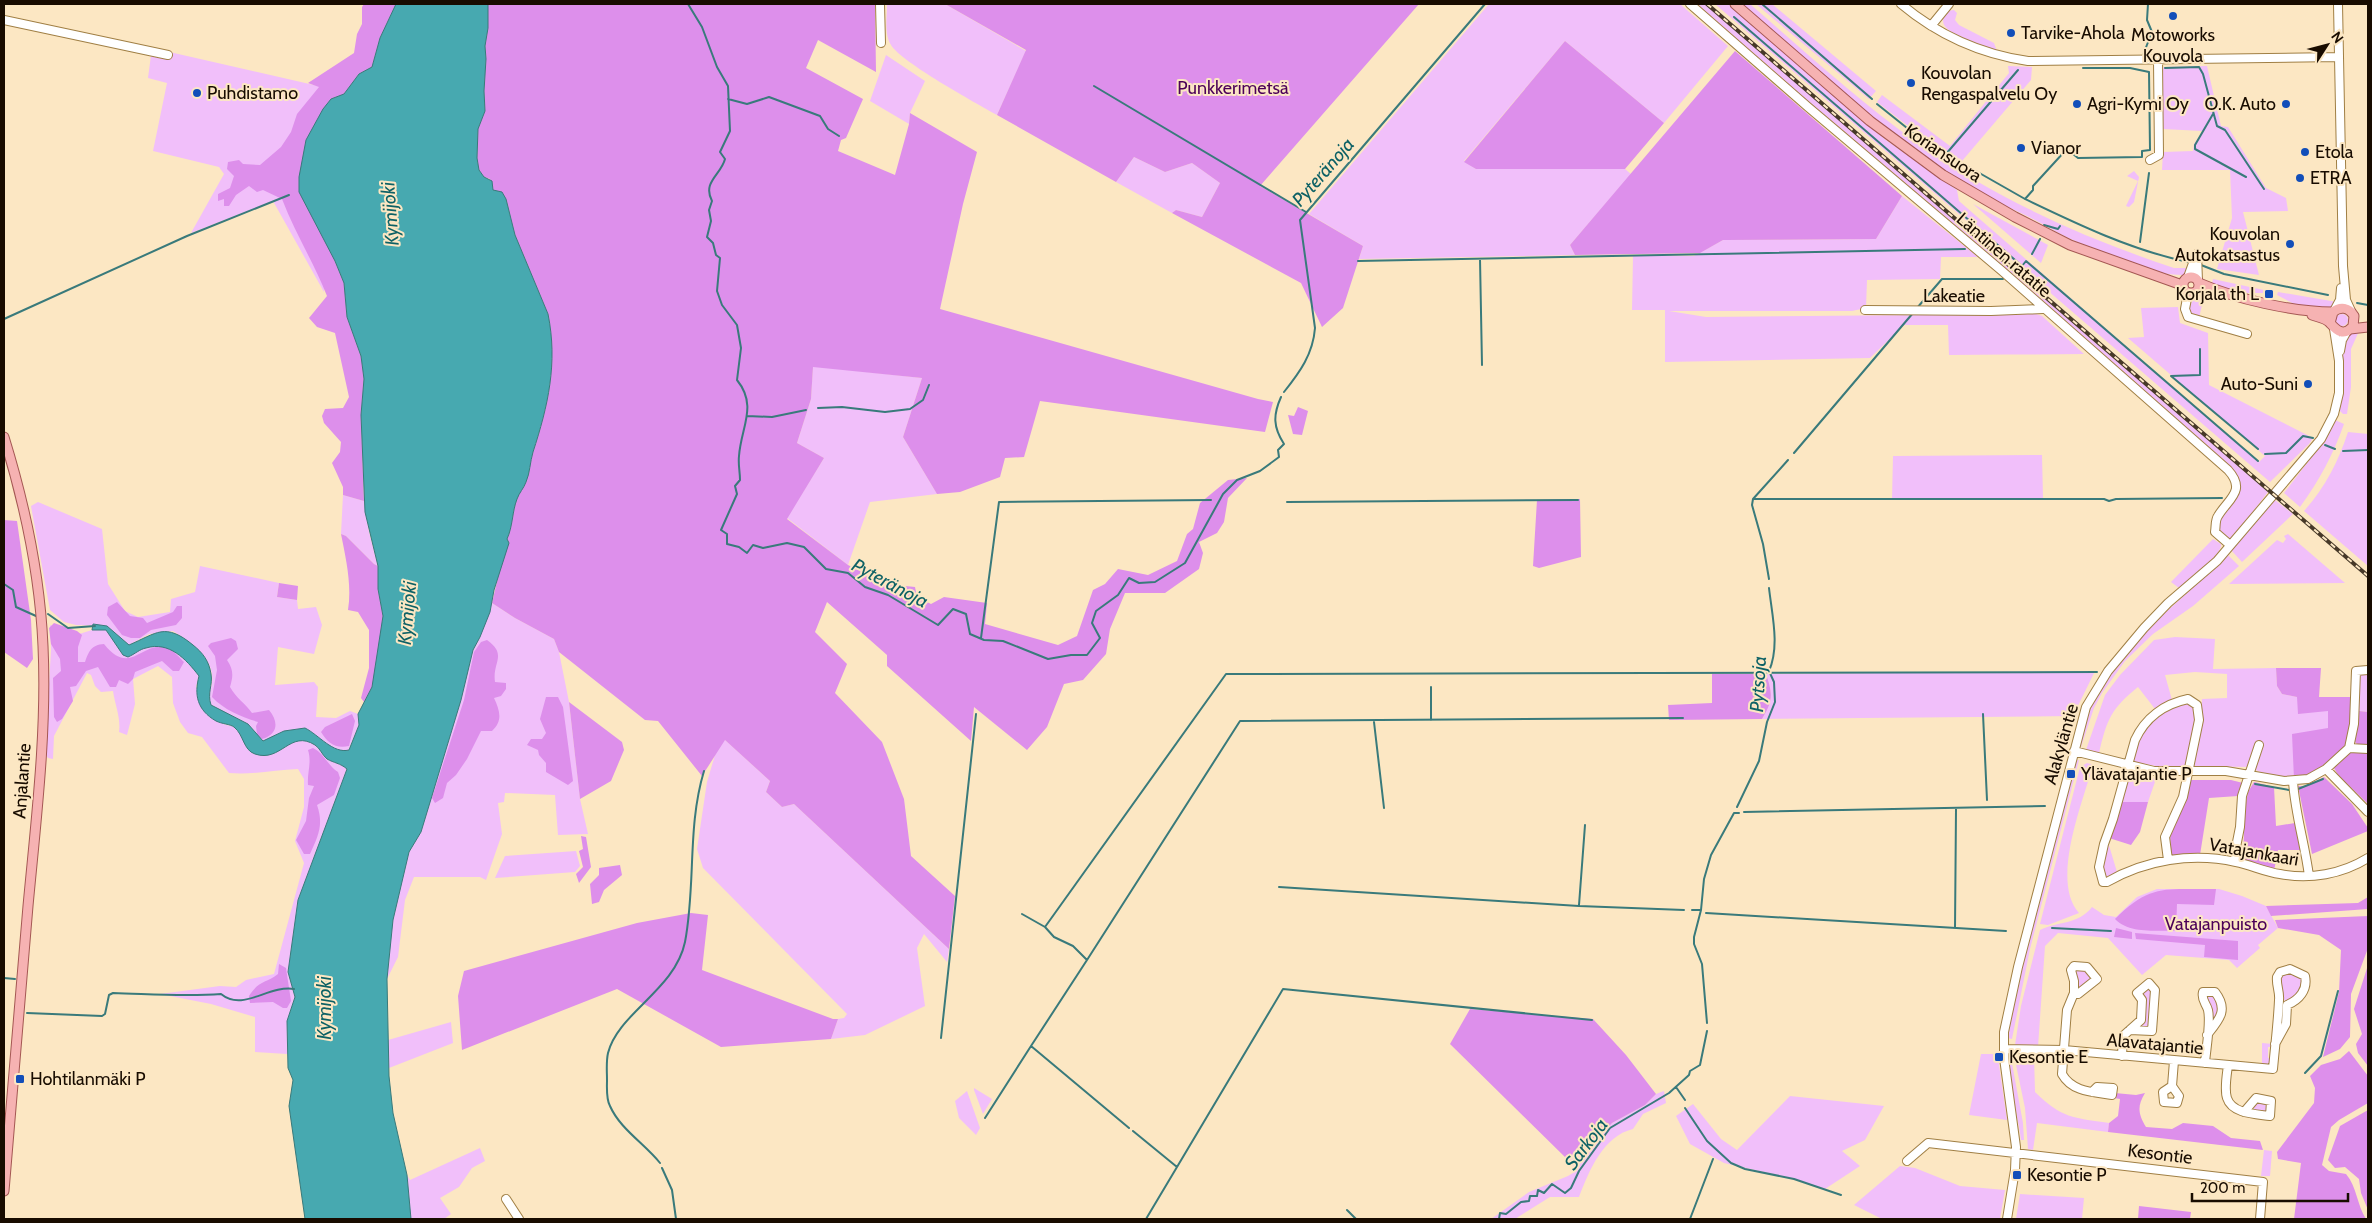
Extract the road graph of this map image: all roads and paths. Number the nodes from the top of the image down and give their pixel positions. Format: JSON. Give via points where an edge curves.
{"nodes":[{"id":1,"x":880,"y":4,"type":"edge"},
{"id":2,"x":1690,"y":4,"type":"edge"},
{"id":3,"x":1735,"y":4,"type":"edge"},
{"id":4,"x":1901,"y":4,"type":"edge"},
{"id":5,"x":1949,"y":4,"type":"edge"},
{"id":6,"x":2338,"y":4,"type":"edge"},
{"id":7,"x":4,"y":20,"type":"edge"},
{"id":8,"x":1931,"y":26,"type":"junction"},
{"id":9,"x":881,"y":43,"type":"dead end"},
{"id":10,"x":168,"y":55,"type":"dead end"},
{"id":11,"x":2339,"y":58,"type":"junction"},
{"id":12,"x":2158,"y":61,"type":"junction"},
{"id":13,"x":2150,"y":160,"type":"dead end"},
{"id":14,"x":2343,"y":266,"type":"junction"},
{"id":15,"x":2199,"y":282,"type":"junction"},
{"id":16,"x":2188,"y":285,"type":"junction"},
{"id":17,"x":2224,"y":293,"type":"junction"},
{"id":18,"x":2043,"y":308,"type":"junction"},
{"id":19,"x":2292,"y":308,"type":"junction"},
{"id":20,"x":1865,"y":310,"type":"dead end"},
{"id":21,"x":2333,"y":312,"type":"junction"},
{"id":22,"x":2352,"y":315,"type":"junction"},
{"id":23,"x":2368,"y":323,"type":"edge"},
{"id":24,"x":2332,"y":326,"type":"junction"},
{"id":25,"x":2368,"y":327,"type":"edge"},
{"id":26,"x":2349,"y":330,"type":"junction"},
{"id":27,"x":2247,"y":334,"type":"dead end"},
{"id":28,"x":2339,"y":361,"type":"junction"},
{"id":29,"x":4,"y":437,"type":"edge"},
{"id":30,"x":2230,"y":545,"type":"junction"},
{"id":31,"x":2368,"y":670,"type":"edge"},
{"id":32,"x":2259,"y":745,"type":"dead end"},
{"id":33,"x":2350,"y":748,"type":"junction"},
{"id":34,"x":2368,"y":749,"type":"edge"},
{"id":35,"x":2074,"y":750,"type":"junction"},
{"id":36,"x":2127,"y":765,"type":"junction"},
{"id":37,"x":2326,"y":770,"type":"junction"},
{"id":38,"x":2188,"y":771,"type":"junction"},
{"id":39,"x":2250,"y":774,"type":"junction"},
{"id":40,"x":2293,"y":781,"type":"junction"},
{"id":41,"x":2368,"y":812,"type":"edge"},
{"id":42,"x":2368,"y":858,"type":"edge"},
{"id":43,"x":2168,"y":860,"type":"junction"},
{"id":44,"x":2236,"y":862,"type":"junction"},
{"id":45,"x":2309,"y":876,"type":"junction"},
{"id":46,"x":2074,"y":993,"type":"dead end"},
{"id":47,"x":2283,"y":1004,"type":"junction"},
{"id":48,"x":2130,"y":1030,"type":"junction"},
{"id":49,"x":2207,"y":1035,"type":"junction"},
{"id":50,"x":2004,"y":1049,"type":"junction"},
{"id":51,"x":2064,"y":1050,"type":"junction"},
{"id":52,"x":2122,"y":1056,"type":"junction"},
{"id":53,"x":2174,"y":1061,"type":"junction"},
{"id":54,"x":2205,"y":1063,"type":"junction"},
{"id":55,"x":2228,"y":1065,"type":"junction"},
{"id":56,"x":2172,"y":1086,"type":"dead end"},
{"id":57,"x":2092,"y":1092,"type":"dead end"},
{"id":58,"x":7,"y":1111,"type":"edge"},
{"id":59,"x":2244,"y":1112,"type":"dead end"},
{"id":60,"x":2016,"y":1152,"type":"junction"},
{"id":61,"x":1907,"y":1160,"type":"dead end"},
{"id":62,"x":4,"y":1191,"type":"edge"},
{"id":63,"x":506,"y":1199,"type":"dead end"},
{"id":64,"x":519,"y":1219,"type":"edge"},
{"id":65,"x":2007,"y":1219,"type":"edge"},
{"id":66,"x":2260,"y":1219,"type":"edge"}],
"edges":[{"from":1,"to":9,"type":"street"},
{"from":2,"to":18,"type":"street","name":"Läntinen ratatie"},
{"from":3,"to":16,"type":"main road","name":"Koriansuora","via":[[1870,120],[1943,175],[2070,245]]},
{"from":4,"to":8,"type":"street"},
{"from":5,"to":8,"type":"street"},
{"from":6,"to":11,"type":"street"},
{"from":7,"to":10,"type":"street"},
{"from":8,"to":12,"type":"street","via":[[1959,42],[2008,58],[2039,62]]},
{"from":11,"to":12,"type":"street"},
{"from":11,"to":14,"type":"street"},
{"from":12,"to":13,"type":"street","via":[[2159,155]]},
{"from":14,"to":21,"type":"street","via":[[2340,300]]},
{"from":14,"to":22,"type":"street","via":[[2345,293]]},
{"from":15,"to":16,"type":"main road","name":"Koriansuora","via":[[2194,277]]},
{"from":15,"to":16,"type":"main road","via":[[2198,289]]},
{"from":15,"to":16,"type":"street","via":[[2197,254]]},
{"from":15,"to":17,"type":"main road","name":"Koriansuora"},
{"from":16,"to":17,"type":"main road","name":"Koriansuora"},
{"from":16,"to":27,"type":"street","via":[[2185,309],[2188,317]]},
{"from":17,"to":19,"type":"main road","name":"Koriansuora"},
{"from":18,"to":20,"type":"street","name":"Lakeatie"},
{"from":18,"to":30,"type":"street","name":"Läntinen ratatie","via":[[2233,476],[2236,489],[2218,515],[2215,532]]},
{"from":19,"to":21,"type":"main road","name":"Koriansuora"},
{"from":19,"to":24,"type":"main road","name":"Koriansuora"},
{"from":21,"to":22,"type":"main road","via":[[2340,308]]},
{"from":21,"to":24,"type":"main road"},
{"from":22,"to":23,"type":"main road"},
{"from":22,"to":26,"type":"main road"},
{"from":24,"to":26,"type":"main road","via":[[2340,332]]},
{"from":24,"to":28,"type":"street","name":"Alakyläntie"},
{"from":25,"to":26,"type":"main road"},
{"from":26,"to":28,"type":"street","name":"Alakyläntie","via":[[2342,340]]},
{"from":28,"to":30,"type":"street","name":"Alakyläntie","via":[[2338,400],[2327,429],[2312,451]]},
{"from":29,"to":58,"type":"main road","name":"Anjalantie","via":[[37,576],[44,675],[36,820]]},
{"from":30,"to":35,"type":"street","name":"Alakyläntie","via":[[2160,611],[2108,671],[2086,706]]},
{"from":31,"to":33,"type":"street","via":[[2356,671]]},
{"from":32,"to":39,"type":"street"},
{"from":33,"to":34,"type":"street"},
{"from":33,"to":37,"type":"street"},
{"from":35,"to":36,"type":"street"},
{"from":35,"to":50,"type":"street","name":"Alakyläntie","via":[[2016,975],[2004,1032]]},
{"from":36,"to":38,"type":"street","via":[[2154,771]]},
{"from":36,"to":38,"type":"street","via":[[2135,740],[2148,719],[2168,706],[2188,699],[2195,702],[2199,714]]},
{"from":36,"to":43,"type":"street","name":"Vatajankaari","via":[[2099,872],[2105,883],[2136,868]]},
{"from":37,"to":40,"type":"street","via":[[2308,779]]},
{"from":37,"to":41,"type":"street"},
{"from":38,"to":39,"type":"street","via":[[2226,770]]},
{"from":38,"to":43,"type":"street","via":[[2183,797],[2165,837]]},
{"from":39,"to":40,"type":"street"},
{"from":39,"to":44,"type":"street","via":[[2242,796]]},
{"from":40,"to":45,"type":"street","via":[[2296,816]]},
{"from":42,"to":45,"type":"street","name":"Vatajankaari","via":[[2345,869]]},
{"from":43,"to":44,"type":"street","name":"Vatajankaari","via":[[2204,858]]},
{"from":44,"to":45,"type":"street","name":"Vatajankaari","via":[[2280,874]]},
{"from":46,"to":51,"type":"street","via":[[2067,1010]]},
{"from":47,"to":47,"type":"street","via":[[2277,977],[2280,972],[2290,969],[2302,974],[2306,980],[2298,1000]]},
{"from":47,"to":55,"type":"street","name":"Alavatajantie","via":[[2273,1069]]},
{"from":48,"to":48,"type":"street","via":[[2141,1020],[2142,1000],[2137,993],[2149,983],[2155,990],[2152,1031]]},
{"from":48,"to":52,"type":"street","via":[[2123,1036]]},
{"from":49,"to":49,"type":"street","via":[[2208,1011],[2203,992],[2215,992],[2222,1000],[2221,1019]]},
{"from":49,"to":54,"type":"street"},
{"from":50,"to":51,"type":"street","name":"Alavatajantie"},
{"from":50,"to":60,"type":"street","name":"Alakyläntie"},
{"from":51,"to":52,"type":"street","name":"Alavatajantie"},
{"from":51,"to":57,"type":"street","via":[[2062,1074],[2066,1080]]},
{"from":52,"to":53,"type":"street","name":"Alavatajantie"},
{"from":53,"to":54,"type":"street","name":"Alavatajantie"},
{"from":53,"to":56,"type":"street"},
{"from":54,"to":55,"type":"street","name":"Alavatajantie"},
{"from":55,"to":59,"type":"street","via":[[2226,1096],[2230,1103]]},
{"from":58,"to":62,"type":"main road","name":"Anjalantie"},
{"from":60,"to":61,"type":"street","via":[[1928,1143]]},
{"from":60,"to":65,"type":"street","name":"Alakyläntie"},
{"from":60,"to":66,"type":"street","name":"Kesontie","via":[[2263,1182]]},
{"from":63,"to":64,"type":"street"}]}
